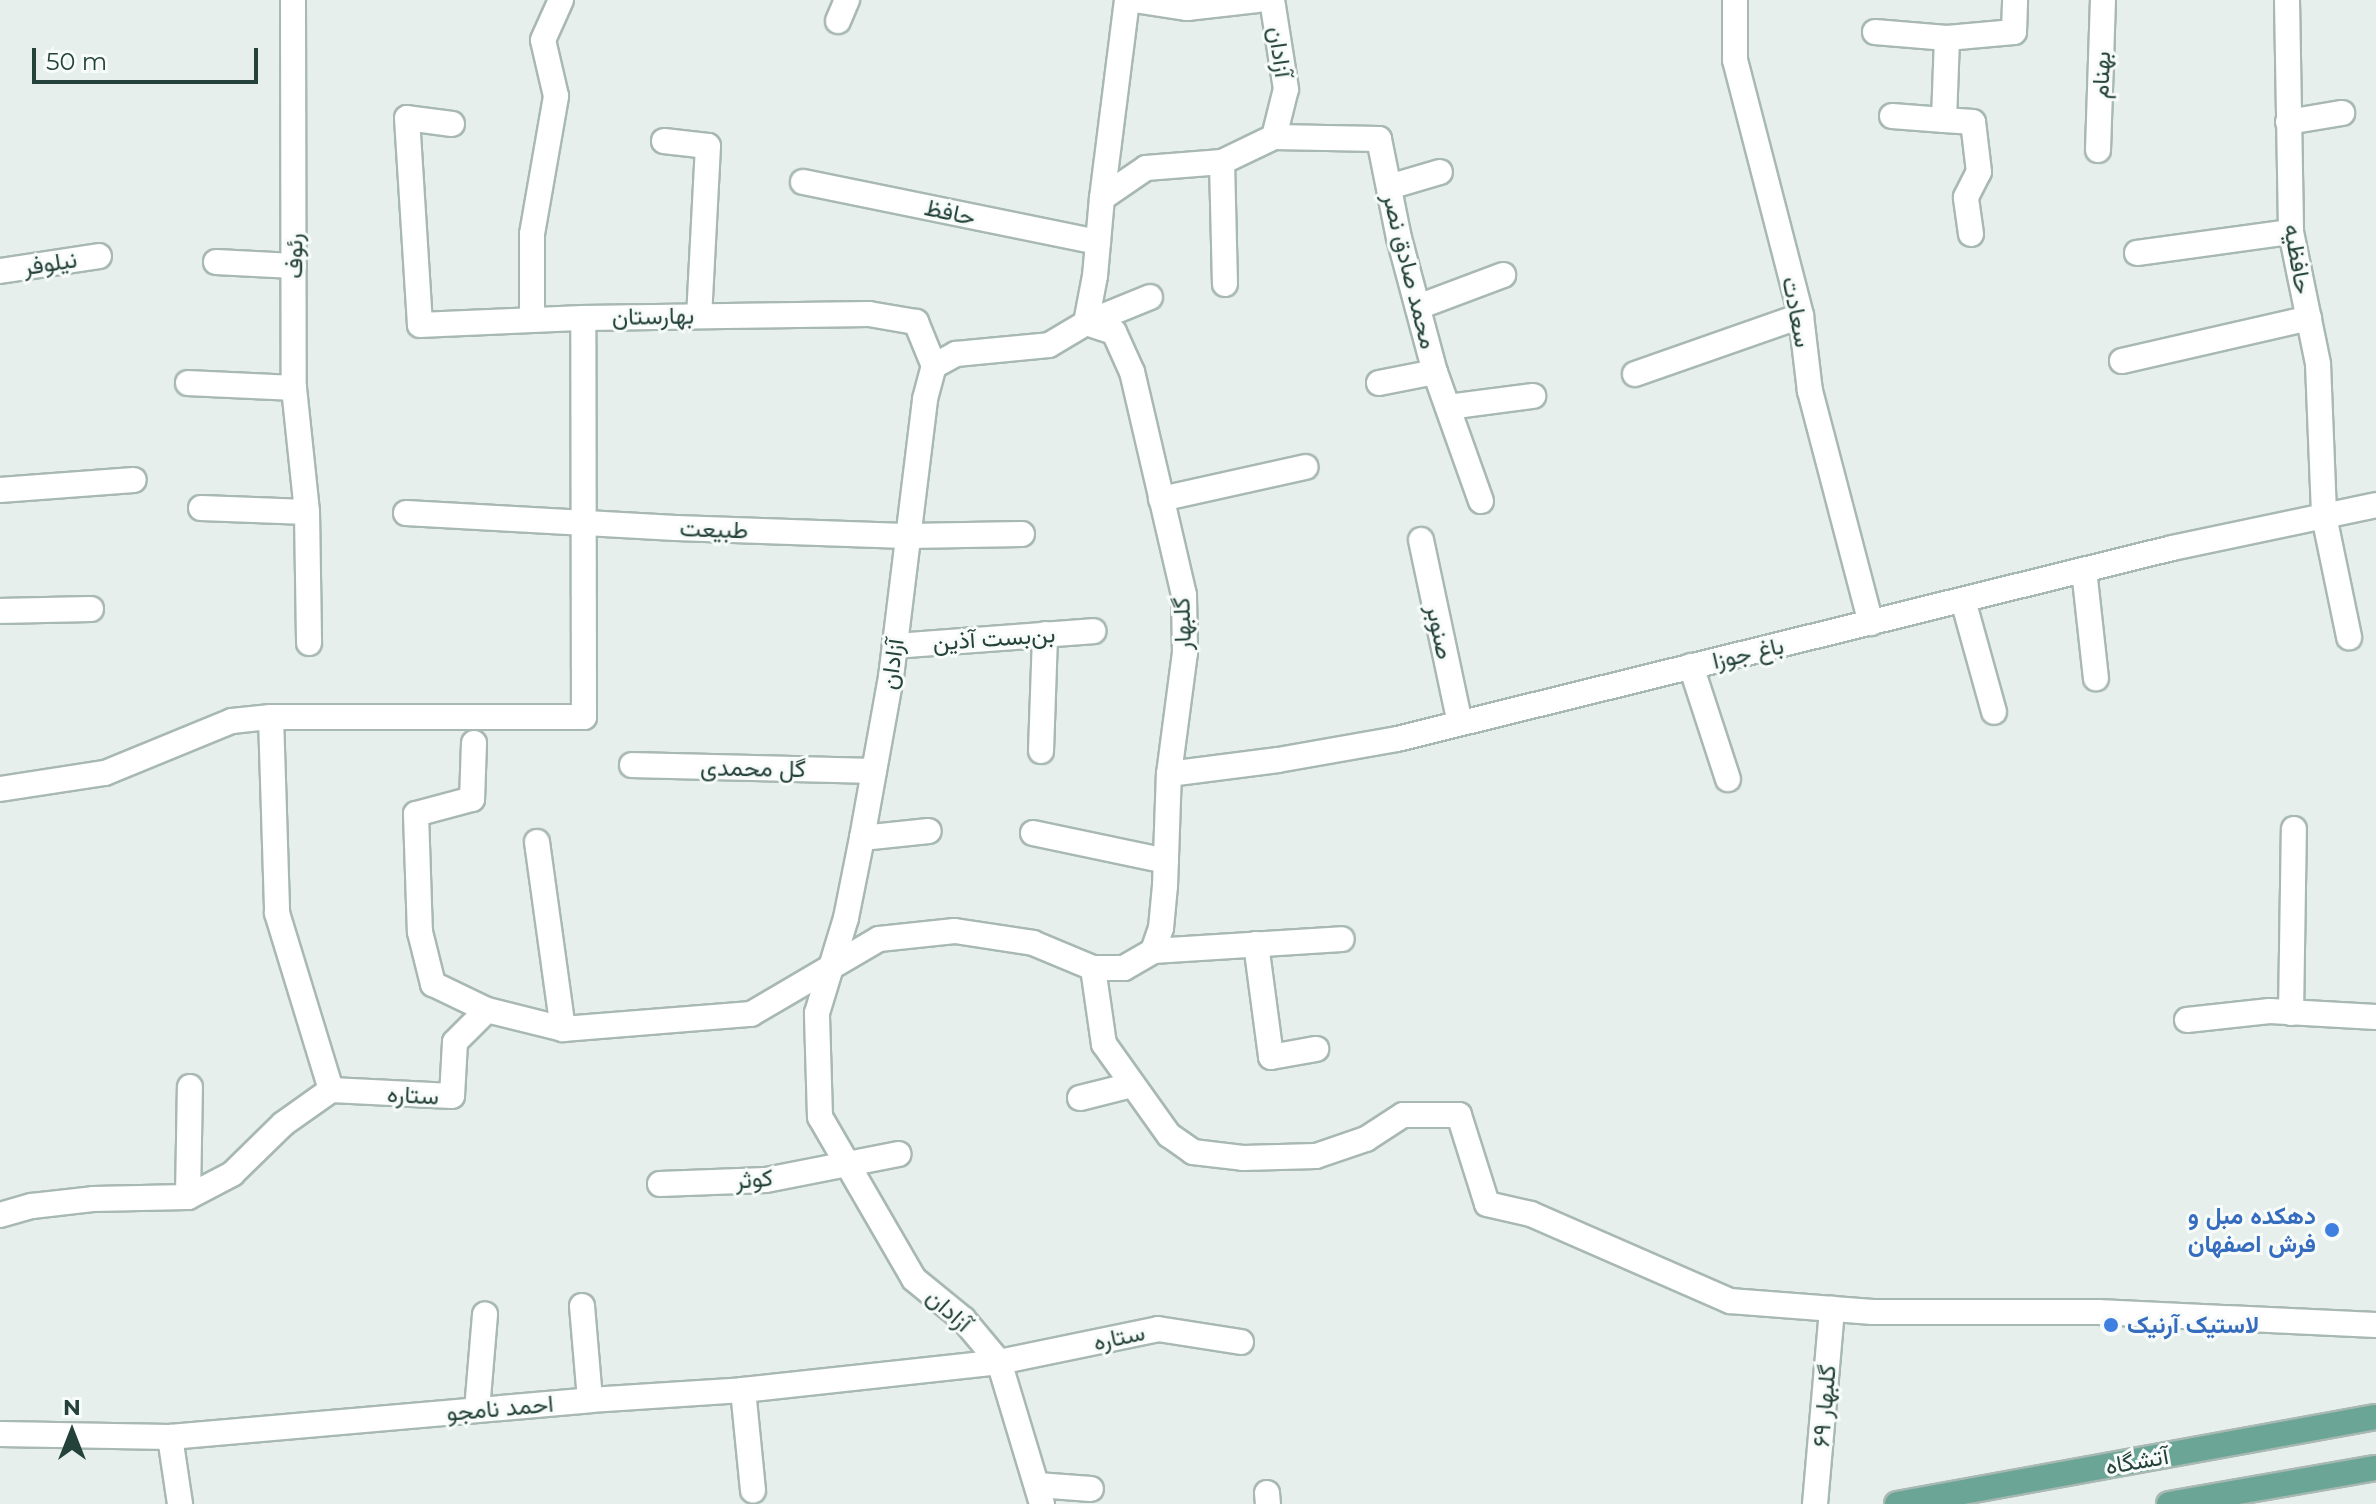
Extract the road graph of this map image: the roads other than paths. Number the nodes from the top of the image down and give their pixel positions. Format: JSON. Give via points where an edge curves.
{"nodes":[{"id":1,"x":293,"y":0,"type":"edge"},
{"id":2,"x":561,"y":0,"type":"edge"},
{"id":3,"x":1127,"y":0,"type":"edge"},
{"id":4,"x":1134,"y":0,"type":"edge"},
{"id":5,"x":1258,"y":0,"type":"edge"},
{"id":6,"x":1272,"y":0,"type":"edge"},
{"id":7,"x":1735,"y":0,"type":"edge"},
{"id":8,"x":2015,"y":0,"type":"edge"},
{"id":9,"x":2103,"y":0,"type":"edge"},
{"id":10,"x":2287,"y":0,"type":"edge"},
{"id":11,"x":1875,"y":32,"type":"dead end"},
{"id":12,"x":1947,"y":38,"type":"junction"},
{"id":13,"x":2342,"y":113,"type":"dead end"},
{"id":14,"x":1892,"y":116,"type":"dead end"},
{"id":15,"x":1944,"y":120,"type":"junction"},
{"id":16,"x":2288,"y":122,"type":"junction"},
{"id":17,"x":452,"y":124,"type":"dead end"},
{"id":18,"x":1274,"y":137,"type":"junction"},
{"id":19,"x":664,"y":141,"type":"dead end"},
{"id":20,"x":2098,"y":150,"type":"dead end"},
{"id":21,"x":1222,"y":162,"type":"junction"},
{"id":22,"x":1440,"y":172,"type":"dead end"},
{"id":23,"x":803,"y":182,"type":"dead end"},
{"id":24,"x":1389,"y":187,"type":"junction"},
{"id":25,"x":1102,"y":198,"type":"junction"},
{"id":26,"x":2291,"y":232,"type":"junction"},
{"id":27,"x":1971,"y":234,"type":"dead end"},
{"id":28,"x":1098,"y":242,"type":"junction"},
{"id":29,"x":2137,"y":253,"type":"dead end"},
{"id":30,"x":99,"y":256,"type":"dead end"},
{"id":31,"x":216,"y":262,"type":"dead end"},
{"id":32,"x":294,"y":266,"type":"junction"},
{"id":33,"x":0,"y":271,"type":"edge"},
{"id":34,"x":1503,"y":275,"type":"dead end"},
{"id":35,"x":1225,"y":284,"type":"dead end"},
{"id":36,"x":1150,"y":297,"type":"dead end"},
{"id":37,"x":1418,"y":307,"type":"junction"},
{"id":38,"x":699,"y":316,"type":"junction"},
{"id":39,"x":1801,"y":316,"type":"junction"},
{"id":40,"x":583,"y":318,"type":"junction"},
{"id":41,"x":2309,"y":318,"type":"junction"},
{"id":42,"x":532,"y":319,"type":"junction"},
{"id":43,"x":1086,"y":323,"type":"junction"},
{"id":44,"x":2122,"y":361,"type":"dead end"},
{"id":45,"x":934,"y":366,"type":"junction"},
{"id":46,"x":1435,"y":372,"type":"junction"},
{"id":47,"x":1635,"y":374,"type":"dead end"},
{"id":48,"x":188,"y":383,"type":"dead end"},
{"id":49,"x":1379,"y":383,"type":"dead end"},
{"id":50,"x":294,"y":388,"type":"junction"},
{"id":51,"x":1533,"y":396,"type":"dead end"},
{"id":52,"x":1448,"y":407,"type":"junction"},
{"id":53,"x":1305,"y":467,"type":"dead end"},
{"id":54,"x":134,"y":480,"type":"dead end"},
{"id":55,"x":0,"y":490,"type":"edge"},
{"id":56,"x":1161,"y":499,"type":"junction"},
{"id":57,"x":1481,"y":501,"type":"dead end"},
{"id":58,"x":2376,"y":505,"type":"edge"},
{"id":59,"x":201,"y":508,"type":"dead end"},
{"id":60,"x":307,"y":512,"type":"junction"},
{"id":61,"x":406,"y":513,"type":"dead end"},
{"id":62,"x":2324,"y":516,"type":"junction"},
{"id":63,"x":584,"y":523,"type":"junction"},
{"id":64,"x":1022,"y":534,"type":"dead end"},
{"id":65,"x":909,"y":536,"type":"junction"},
{"id":66,"x":1421,"y":540,"type":"dead end"},
{"id":67,"x":2084,"y":570,"type":"junction"},
{"id":68,"x":1963,"y":600,"type":"junction"},
{"id":69,"x":91,"y":609,"type":"dead end"},
{"id":70,"x":0,"y":611,"type":"edge"},
{"id":71,"x":1871,"y":623,"type":"junction"},
{"id":72,"x":1093,"y":631,"type":"dead end"},
{"id":73,"x":1045,"y":634,"type":"junction"},
{"id":74,"x":2349,"y":637,"type":"dead end"},
{"id":75,"x":309,"y":643,"type":"dead end"},
{"id":76,"x":895,"y":646,"type":"junction"},
{"id":77,"x":1691,"y":666,"type":"junction"},
{"id":78,"x":2096,"y":678,"type":"dead end"},
{"id":79,"x":1994,"y":712,"type":"dead end"},
{"id":80,"x":271,"y":717,"type":"junction"},
{"id":81,"x":1460,"y":723,"type":"junction"},
{"id":82,"x":474,"y":743,"type":"dead end"},
{"id":83,"x":1041,"y":751,"type":"dead end"},
{"id":84,"x":632,"y":765,"type":"dead end"},
{"id":85,"x":874,"y":771,"type":"junction"},
{"id":86,"x":1169,"y":774,"type":"junction"},
{"id":87,"x":1728,"y":779,"type":"dead end"},
{"id":88,"x":0,"y":789,"type":"edge"},
{"id":89,"x":2294,"y":829,"type":"dead end"},
{"id":90,"x":929,"y":831,"type":"dead end"},
{"id":91,"x":1033,"y":833,"type":"dead end"},
{"id":92,"x":862,"y":838,"type":"junction"},
{"id":93,"x":537,"y":842,"type":"dead end"},
{"id":94,"x":1166,"y":861,"type":"junction"},
{"id":95,"x":1342,"y":939,"type":"dead end"},
{"id":96,"x":1256,"y":944,"type":"junction"},
{"id":97,"x":1153,"y":951,"type":"junction"},
{"id":98,"x":831,"y":968,"type":"junction"},
{"id":99,"x":1093,"y":968,"type":"junction"},
{"id":100,"x":487,"y":1010,"type":"junction"},
{"id":101,"x":2291,"y":1013,"type":"junction"},
{"id":102,"x":2376,"y":1017,"type":"edge"},
{"id":103,"x":2187,"y":1020,"type":"dead end"},
{"id":104,"x":563,"y":1029,"type":"junction"},
{"id":105,"x":1316,"y":1049,"type":"dead end"},
{"id":106,"x":1132,"y":1085,"type":"junction"},
{"id":107,"x":190,"y":1087,"type":"dead end"},
{"id":108,"x":331,"y":1090,"type":"junction"},
{"id":109,"x":1080,"y":1098,"type":"dead end"},
{"id":110,"x":898,"y":1154,"type":"dead end"},
{"id":111,"x":846,"y":1162,"type":"junction"},
{"id":112,"x":660,"y":1184,"type":"dead end"},
{"id":113,"x":188,"y":1197,"type":"junction"},
{"id":114,"x":0,"y":1215,"type":"edge"},
{"id":115,"x":582,"y":1306,"type":"dead end"},
{"id":116,"x":1832,"y":1309,"type":"junction"},
{"id":117,"x":485,"y":1314,"type":"dead end"},
{"id":118,"x":2376,"y":1325,"type":"edge"},
{"id":119,"x":1241,"y":1342,"type":"dead end"},
{"id":120,"x":999,"y":1362,"type":"junction"},
{"id":121,"x":743,"y":1390,"type":"junction"},
{"id":122,"x":590,"y":1400,"type":"junction"},
{"id":123,"x":477,"y":1410,"type":"junction"},
{"id":124,"x":2376,"y":1417,"type":"edge"},
{"id":125,"x":0,"y":1434,"type":"edge"},
{"id":126,"x":170,"y":1437,"type":"junction"},
{"id":127,"x":2376,"y":1468,"type":"edge"},
{"id":128,"x":1091,"y":1489,"type":"dead end"},
{"id":129,"x":753,"y":1491,"type":"dead end"},
{"id":130,"x":1039,"y":1494,"type":"edge"},
{"id":131,"x":1970,"y":1498,"type":"edge"},
{"id":132,"x":180,"y":1504,"type":"edge"},
{"id":133,"x":1815,"y":1504,"type":"edge"},
{"id":134,"x":1897,"y":1504,"type":"edge"},
{"id":135,"x":2169,"y":1504,"type":"edge"}],
"edges":[{"from":1,"to":32,"type":"street","name":"رئوف"},
{"from":2,"to":42,"type":"street","via":[[543,40],[556,96],[532,234]]},
{"from":3,"to":25,"type":"street"},
{"from":4,"to":5,"type":"street","name":"آزادان","via":[[1187,8]]},
{"from":6,"to":18,"type":"street","name":"آزادان","via":[[1286,89]]},
{"from":7,"to":39,"type":"street","name":"سعادت","via":[[1735,60]]},
{"from":8,"to":12,"type":"street","via":[[2014,32]]},
{"from":9,"to":20,"type":"street","name":"بهنام"},
{"from":10,"to":16,"type":"street","name":"حافظیه"},
{"from":11,"to":12,"type":"street"},
{"from":12,"to":15,"type":"street"},
{"from":13,"to":16,"type":"street"},
{"from":14,"to":15,"type":"street"},
{"from":15,"to":27,"type":"street","via":[[1973,122],[1979,172],[1966,197]]},
{"from":16,"to":26,"type":"street","name":"حافظیه"},
{"from":17,"to":42,"type":"street","via":[[407,118],[420,325]]},
{"from":18,"to":21,"type":"street"},
{"from":18,"to":24,"type":"street","name":"محمد صادق نصر","via":[[1379,139]]},
{"from":19,"to":38,"type":"street","via":[[708,146]]},
{"from":21,"to":25,"type":"street","via":[[1146,168]]},
{"from":21,"to":35,"type":"street"},
{"from":22,"to":24,"type":"street"},
{"from":23,"to":28,"type":"street","name":"حافظ"},
{"from":24,"to":37,"type":"street","name":"محمد صادق نصر"},
{"from":25,"to":28,"type":"street"},
{"from":26,"to":29,"type":"street"},
{"from":26,"to":41,"type":"street","name":"حافظیه"},
{"from":28,"to":43,"type":"street"},
{"from":30,"to":33,"type":"street","name":"نیلوفر"},
{"from":31,"to":32,"type":"street"},
{"from":32,"to":50,"type":"street","name":"رئوف"},
{"from":34,"to":37,"type":"street"},
{"from":36,"to":43,"type":"street"},
{"from":37,"to":46,"type":"street","name":"محمد صادق نصر"},
{"from":38,"to":40,"type":"street","name":"بهارستان"},
{"from":38,"to":45,"type":"street","name":"بهارستان","via":[[869,314],[916,322]]},
{"from":39,"to":47,"type":"street"},
{"from":39,"to":71,"type":"street","name":"سعادت","via":[[1810,391]]},
{"from":40,"to":42,"type":"street"},
{"from":40,"to":63,"type":"street","name":"بهارستان"},
{"from":41,"to":44,"type":"street"},
{"from":41,"to":62,"type":"street","name":"حافظیه","via":[[2318,364]]},
{"from":43,"to":45,"type":"street","via":[[1049,345],[956,354]]},
{"from":43,"to":56,"type":"street","name":"گلبهار","via":[[1114,332],[1132,372]]},
{"from":45,"to":65,"type":"street","name":"آزادان","via":[[925,399]]},
{"from":46,"to":49,"type":"street"},
{"from":46,"to":52,"type":"street","name":"محمد صادق نصر"},
{"from":48,"to":50,"type":"street"},
{"from":50,"to":60,"type":"street","name":"رئوف"},
{"from":51,"to":52,"type":"street"},
{"from":52,"to":57,"type":"street","name":"محمد صادق نصر"},
{"from":53,"to":56,"type":"street"},
{"from":54,"to":55,"type":"street"},
{"from":56,"to":86,"type":"street","name":"گلبهار","via":[[1184,595],[1185,653]]},
{"from":58,"to":62,"type":"street","name":"باغ جوزا"},
{"from":59,"to":60,"type":"street"},
{"from":60,"to":75,"type":"street","name":"رئوف"},
{"from":61,"to":63,"type":"street","name":"طبیعت"},
{"from":62,"to":67,"type":"street","name":"باغ جوزا"},
{"from":62,"to":74,"type":"street","name":"حافظیه"},
{"from":63,"to":65,"type":"street","name":"طبیعت"},
{"from":63,"to":80,"type":"street","name":"بهارستان","via":[[584,717]]},
{"from":64,"to":65,"type":"street","name":"طبیعت"},
{"from":65,"to":76,"type":"street","name":"آزادان"},
{"from":66,"to":81,"type":"street","name":"صنوبر"},
{"from":67,"to":68,"type":"street","name":"باغ جوزا"},
{"from":67,"to":78,"type":"street"},
{"from":68,"to":71,"type":"street","name":"باغ جوزا"},
{"from":68,"to":79,"type":"street"},
{"from":69,"to":70,"type":"street"},
{"from":71,"to":77,"type":"street","name":"باغ جوزا"},
{"from":72,"to":73,"type":"street","name":"بن‌بست آذین"},
{"from":73,"to":76,"type":"street","name":"بن‌بست آذین"},
{"from":73,"to":83,"type":"street"},
{"from":76,"to":85,"type":"street","name":"آزادان"},
{"from":77,"to":81,"type":"street","name":"باغ جوزا"},
{"from":77,"to":87,"type":"street"},
{"from":80,"to":88,"type":"street","via":[[232,721],[105,773]]},
{"from":80,"to":108,"type":"street","via":[[277,913]]},
{"from":81,"to":86,"type":"street","name":"باغ جوزا","via":[[1278,760]]},
{"from":82,"to":100,"type":"street","via":[[472,799],[416,814],[420,932],[433,984]]},
{"from":84,"to":85,"type":"street","name":"گل محمدی"},
{"from":85,"to":92,"type":"street","name":"آزادان"},
{"from":86,"to":94,"type":"street","name":"گلبهار"},
{"from":89,"to":101,"type":"street"},
{"from":90,"to":92,"type":"street"},
{"from":91,"to":94,"type":"street"},
{"from":92,"to":98,"type":"street","name":"آزادان"},
{"from":93,"to":104,"type":"street"},
{"from":94,"to":97,"type":"street","name":"گلبهار","via":[[1161,928]]},
{"from":95,"to":96,"type":"street"},
{"from":96,"to":97,"type":"street"},
{"from":96,"to":105,"type":"street","via":[[1271,1057]]},
{"from":97,"to":99,"type":"street","via":[[1124,968]]},
{"from":98,"to":99,"type":"street","via":[[879,939],[955,931],[1033,943]]},
{"from":98,"to":104,"type":"street","via":[[751,1014]]},
{"from":98,"to":111,"type":"street","name":"آزادان","via":[[817,1013],[820,1117]]},
{"from":99,"to":106,"type":"street","via":[[1104,1044]]},
{"from":100,"to":104,"type":"street"},
{"from":100,"to":108,"type":"street","name":"ستاره","via":[[455,1042],[452,1096]]},
{"from":101,"to":102,"type":"street"},
{"from":101,"to":103,"type":"street"},
{"from":106,"to":109,"type":"street"},
{"from":106,"to":116,"type":"street","via":[[1169,1135],[1193,1152],[1243,1158],[1316,1156],[1366,1139],[1403,1115],[1459,1115],[1487,1204],[1531,1214],[1730,1301]]},
{"from":107,"to":113,"type":"street"},
{"from":108,"to":113,"type":"street","via":[[283,1124],[232,1174]]},
{"from":110,"to":111,"type":"street","name":"کوثر"},
{"from":111,"to":112,"type":"street","name":"کوثر","via":[[766,1180]]},
{"from":111,"to":120,"type":"street","name":"آزادان","via":[[914,1279],[963,1319]]},
{"from":113,"to":114,"type":"street","via":[[93,1199]]},
{"from":115,"to":122,"type":"street"},
{"from":116,"to":118,"type":"street","via":[[2098,1312]]},
{"from":116,"to":133,"type":"street","name":"۶۹ گلبهار"},
{"from":117,"to":123,"type":"street"},
{"from":119,"to":120,"type":"street","name":"ستاره","via":[[1158,1329]]},
{"from":120,"to":121,"type":"street","name":"احمد نامجو"},
{"from":120,"to":130,"type":"street","name":"آزادان"},
{"from":121,"to":122,"type":"street","name":"احمد نامجو"},
{"from":121,"to":129,"type":"street"},
{"from":122,"to":123,"type":"street","name":"احمد نامجو"},
{"from":123,"to":126,"type":"street","name":"احمد نامجو"},
{"from":124,"to":131,"type":"main road","name":"آتشگاه"},
{"from":125,"to":126,"type":"street","name":"احمد نامجو"},
{"from":126,"to":132,"type":"street"},
{"from":127,"to":135,"type":"main road","name":"آتشگاه"},
{"from":128,"to":130,"type":"street"},
{"from":131,"to":134,"type":"main road","name":"آتشگاه"}]}
